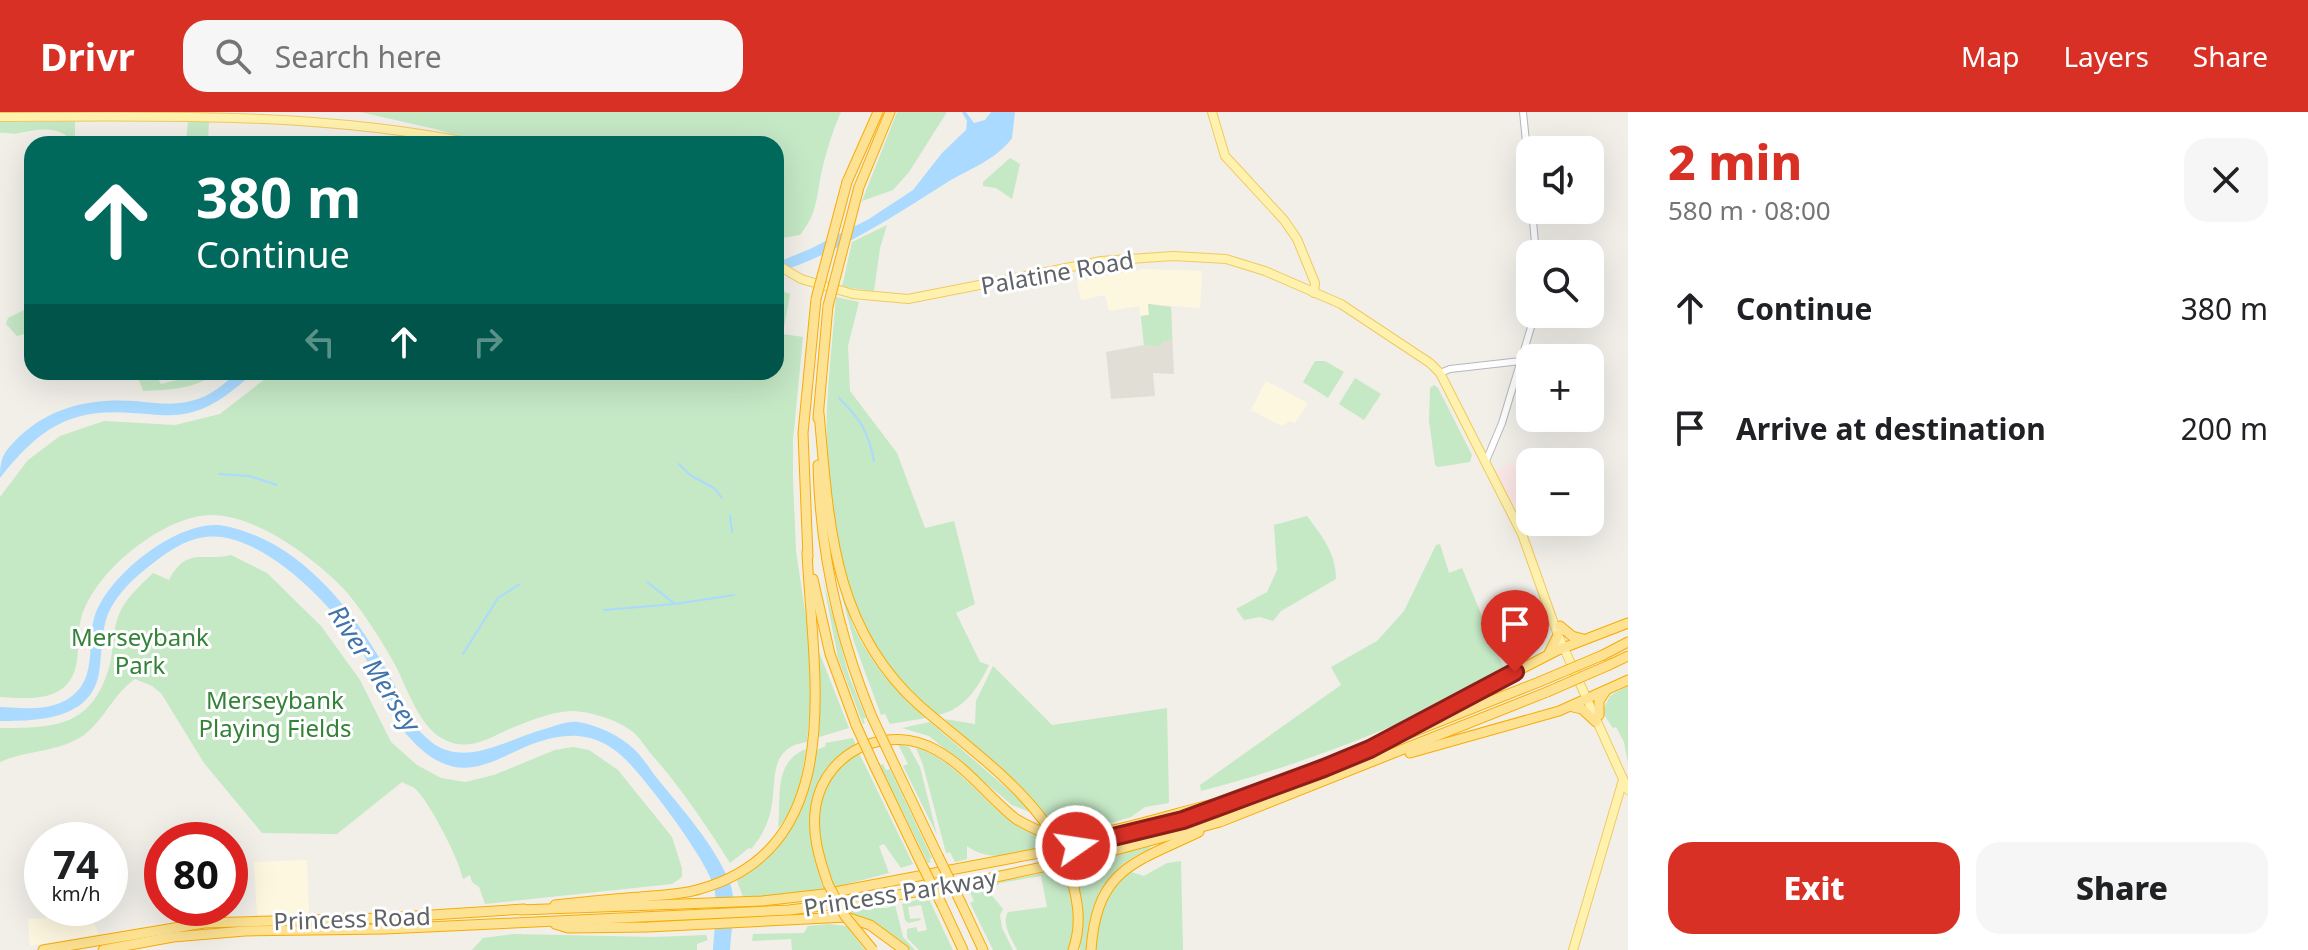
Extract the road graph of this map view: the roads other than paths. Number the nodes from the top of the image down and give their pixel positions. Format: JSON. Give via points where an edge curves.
{"nodes":[{"id":1,"x":878,"y":112,"type":"edge"},
{"id":2,"x":890,"y":112,"type":"edge"},
{"id":3,"x":1212,"y":112,"type":"edge"},
{"id":4,"x":1523,"y":112,"type":"edge"},
{"id":5,"x":0,"y":117,"type":"edge"},
{"id":6,"x":450,"y":136,"type":"edge"},
{"id":7,"x":1525,"y":136,"type":"edge"},
{"id":8,"x":784,"y":269,"type":"edge"},
{"id":9,"x":1314,"y":293,"type":"junction"},
{"id":10,"x":1516,"y":362,"type":"edge"},
{"id":11,"x":1440,"y":373,"type":"junction"},
{"id":12,"x":1516,"y":377,"type":"edge"},
{"id":13,"x":819,"y":413,"type":"junction"},
{"id":14,"x":1486,"y":461,"type":"junction"},
{"id":15,"x":807,"y":552,"type":"junction"},
{"id":16,"x":1628,"y":623,"type":"edge"},
{"id":17,"x":1559,"y":631,"type":"junction"},
{"id":18,"x":1583,"y":639,"type":"junction"},
{"id":19,"x":1628,"y":642,"type":"edge"},
{"id":20,"x":1566,"y":647,"type":"junction"},
{"id":21,"x":1547,"y":655,"type":"junction"},
{"id":22,"x":1628,"y":656,"type":"edge"},
{"id":23,"x":1628,"y":680,"type":"edge"},
{"id":24,"x":1605,"y":692,"type":"junction"},
{"id":25,"x":1588,"y":699,"type":"junction"},
{"id":26,"x":1568,"y":707,"type":"junction"},
{"id":27,"x":1597,"y":718,"type":"junction"},
{"id":28,"x":1370,"y":749,"type":"junction"},
{"id":29,"x":1371,"y":762,"type":"junction"},
{"id":30,"x":1623,"y":780,"type":"junction"},
{"id":31,"x":1267,"y":790,"type":"junction"},
{"id":32,"x":1628,"y":790,"type":"edge"},
{"id":33,"x":1220,"y":822,"type":"junction"},
{"id":34,"x":761,"y":906,"type":"junction"},
{"id":35,"x":520,"y":910,"type":"junction"},
{"id":36,"x":677,"y":915,"type":"junction"},
{"id":37,"x":43,"y":950,"type":"edge"},
{"id":38,"x":103,"y":950,"type":"edge"},
{"id":39,"x":873,"y":950,"type":"edge"},
{"id":40,"x":904,"y":950,"type":"edge"},
{"id":41,"x":963,"y":950,"type":"edge"},
{"id":42,"x":983,"y":950,"type":"edge"},
{"id":43,"x":1073,"y":950,"type":"edge"},
{"id":44,"x":1091,"y":950,"type":"edge"},
{"id":45,"x":1573,"y":950,"type":"edge"}],
"edges":[{"from":1,"to":15,"type":"highway","bridge":true,"via":[[847,182],[816,299],[803,433]]},
{"from":2,"to":13,"type":"highway","bridge":true,"via":[[859,187],[828,306]]},
{"from":3,"to":9,"type":"main road","via":[[1225,156],[1297,239]]},
{"from":4,"to":7,"type":"street"},
{"from":5,"to":6,"type":"main road","via":[[283,114],[357,118]]},
{"from":8,"to":9,"type":"main road","name":"Palatine Road","via":[[853,294],[908,299],[1101,261],[1173,256],[1226,259]]},
{"from":9,"to":11,"type":"main road","name":"Palatine Road","via":[[1351,310]]},
{"from":10,"to":11,"type":"street"},
{"from":11,"to":14,"type":"main road","name":"Palatine Road"},
{"from":12,"to":14,"type":"street"},
{"from":13,"to":42,"type":"highway","bridge":true,"via":[[819,489],[842,634],[872,717]]},
{"from":13,"to":43,"type":"highway","bridge":true,"via":[[831,527],[850,606],[876,658],[896,682],[1014,787],[1048,827],[1071,876],[1079,912]]},
{"from":14,"to":17,"type":"main road","name":"Palatine Road","via":[[1522,534]]},
{"from":15,"to":35,"type":"highway","via":[[816,666],[811,753],[792,819],[766,854],[752,866],[700,889]]},
{"from":15,"to":41,"type":"highway","bridge":true,"via":[[828,646],[856,725]]},
{"from":16,"to":18,"type":"highway"},
{"from":17,"to":18,"type":"highway"},
{"from":17,"to":20,"type":"main road","name":"Palatine Road"},
{"from":17,"to":21,"type":"highway"},
{"from":18,"to":20,"type":"highway"},
{"from":19,"to":28,"type":"highway","name":"Princess Parkway","bridge":true},
{"from":20,"to":21,"type":"highway"},
{"from":20,"to":25,"type":"main road","name":"Palatine Road"},
{"from":21,"to":28,"type":"highway"},
{"from":22,"to":29,"type":"highway","name":"Princess Parkway","bridge":true},
{"from":23,"to":24,"type":"highway"},
{"from":24,"to":25,"type":"highway"},
{"from":24,"to":27,"type":"highway"},
{"from":25,"to":26,"type":"highway"},
{"from":25,"to":27,"type":"main road","name":"Palatine Road"},
{"from":26,"to":27,"type":"highway"},
{"from":26,"to":29,"type":"highway"},
{"from":27,"to":30,"type":"main road","name":"Palatine Road"},
{"from":28,"to":31,"type":"highway","name":"Princess Parkway"},
{"from":29,"to":33,"type":"highway","name":"Princess Parkway"},
{"from":30,"to":32,"type":"main road","name":"Palatine Road"},
{"from":30,"to":45,"type":"main road"},
{"from":31,"to":34,"type":"highway","name":"Princess Parkway","via":[[1183,820],[1076,846]]},
{"from":31,"to":39,"type":"highway","bridge":true,"via":[[1098,832],[1053,835],[1016,819],[937,750],[910,741],[880,740],[858,749],[832,771],[817,800],[815,825],[828,884]]},
{"from":33,"to":34,"type":"highway","name":"Princess Parkway","via":[[1012,874],[863,901]]},
{"from":33,"to":44,"type":"highway","via":[[1128,867],[1111,882],[1093,924]]},
{"from":34,"to":36,"type":"highway","name":"Princess Parkway"},
{"from":35,"to":36,"type":"highway","name":"Princess Parkway"},
{"from":35,"to":37,"type":"highway","name":"Princess Road","via":[[204,923]]},
{"from":36,"to":38,"type":"highway","name":"Princess Road","via":[[568,928],[518,922],[245,931]]},
{"from":36,"to":40,"type":"highway","via":[[757,923],[846,917],[870,925]]}]}
